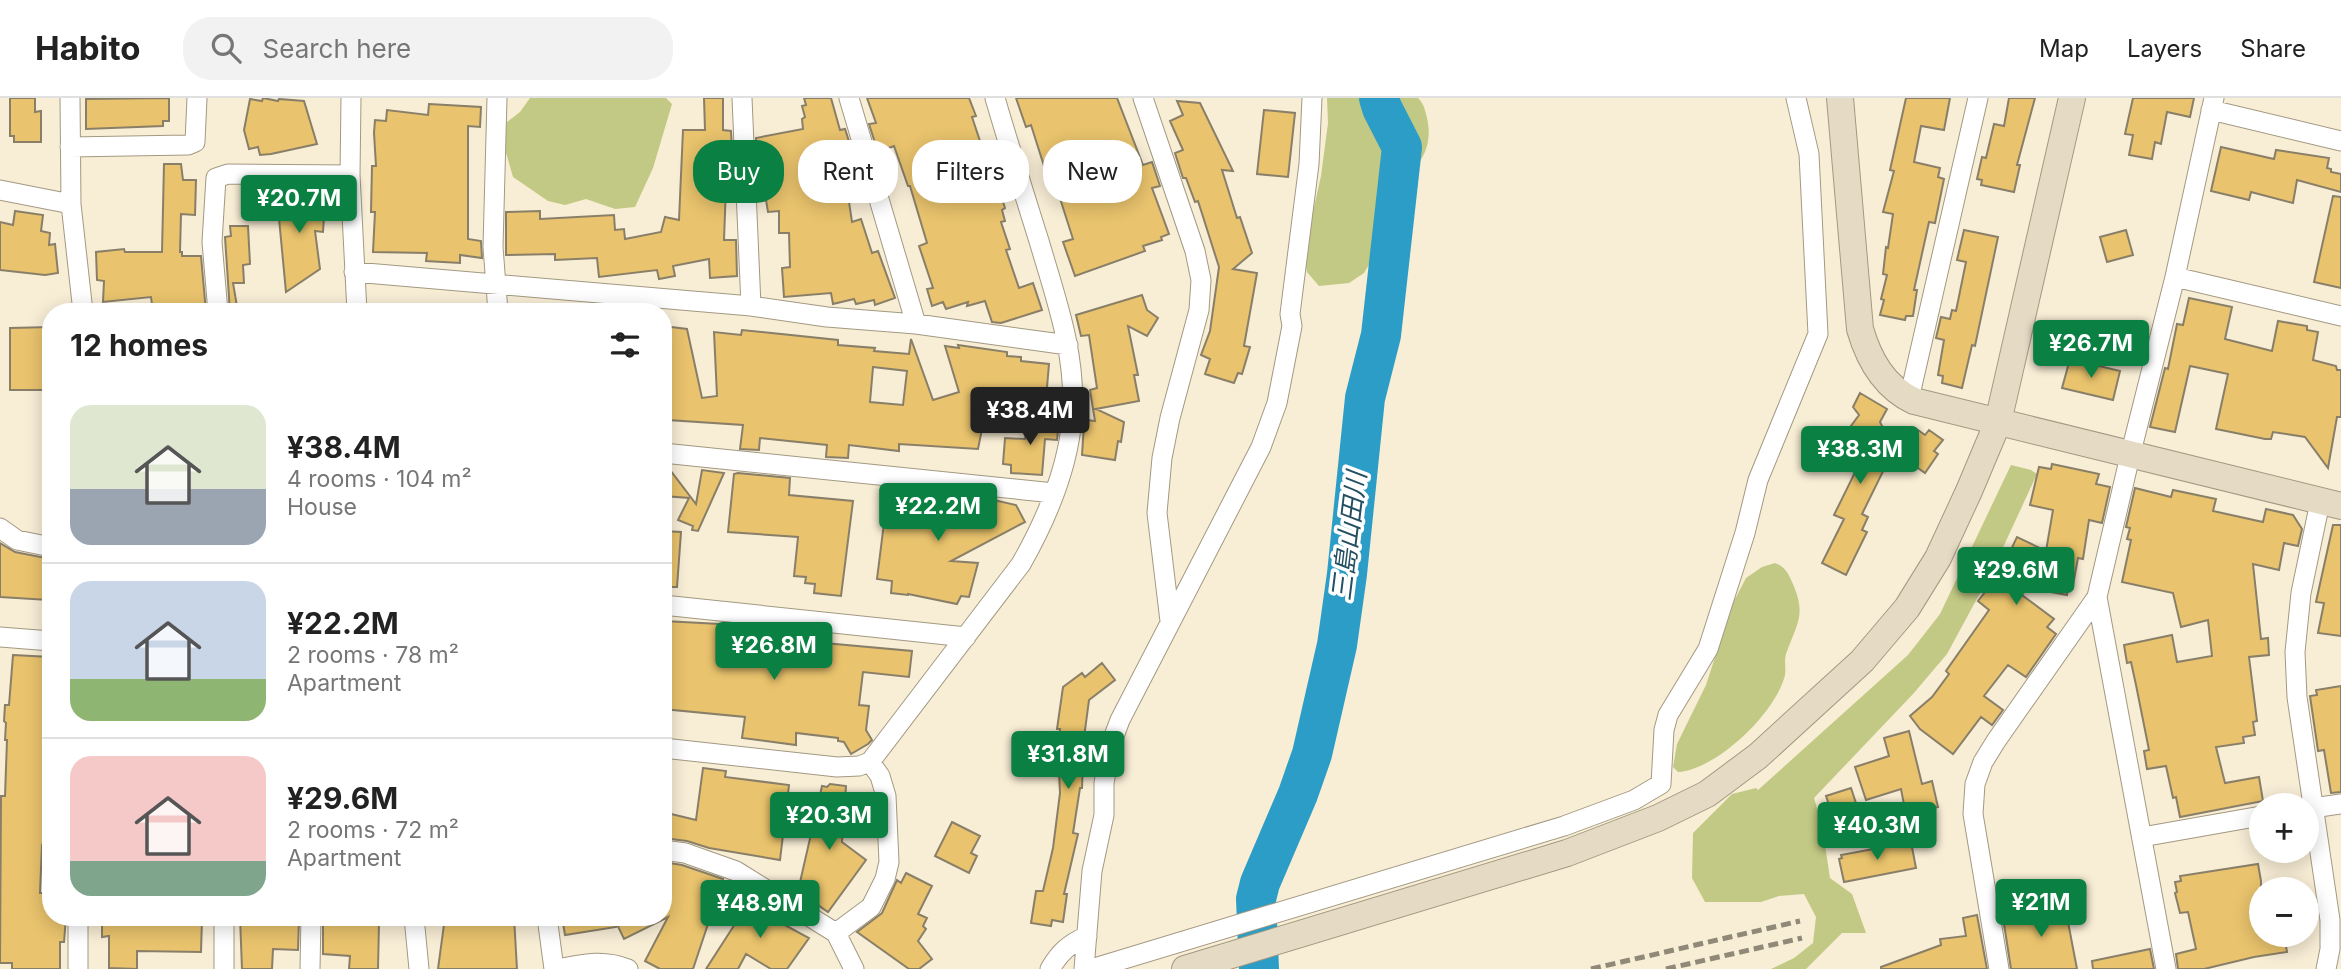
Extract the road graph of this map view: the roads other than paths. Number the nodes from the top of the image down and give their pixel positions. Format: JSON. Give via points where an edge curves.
{"nodes":[{"id":1,"x":69,"y":98,"type":"edge"},
{"id":2,"x":197,"y":98,"type":"edge"},
{"id":3,"x":351,"y":98,"type":"edge"},
{"id":4,"x":497,"y":98,"type":"edge"},
{"id":5,"x":742,"y":98,"type":"edge"},
{"id":6,"x":849,"y":98,"type":"edge"},
{"id":7,"x":995,"y":98,"type":"edge"},
{"id":8,"x":1143,"y":98,"type":"edge"},
{"id":9,"x":1312,"y":98,"type":"edge"},
{"id":10,"x":1796,"y":98,"type":"edge"},
{"id":11,"x":1840,"y":98,"type":"edge"},
{"id":12,"x":1978,"y":98,"type":"edge"},
{"id":13,"x":2072,"y":98,"type":"edge"},
{"id":14,"x":2213,"y":104,"type":"edge"},
{"id":15,"x":2341,"y":141,"type":"edge"},
{"id":16,"x":69,"y":147,"type":"junction"},
{"id":17,"x":349,"y":175,"type":"junction"},
{"id":18,"x":0,"y":190,"type":"edge"},
{"id":19,"x":71,"y":204,"type":"junction"},
{"id":20,"x":354,"y":272,"type":"junction"},
{"id":21,"x":2175,"y":277,"type":"junction"},
{"id":22,"x":495,"y":283,"type":"junction"},
{"id":23,"x":82,"y":303,"type":"edge"},
{"id":24,"x":217,"y":303,"type":"edge"},
{"id":25,"x":356,"y":303,"type":"edge"},
{"id":26,"x":497,"y":303,"type":"edge"},
{"id":27,"x":751,"y":306,"type":"junction"},
{"id":28,"x":2341,"y":316,"type":"edge"},
{"id":29,"x":916,"y":324,"type":"junction"},
{"id":30,"x":1068,"y":345,"type":"junction"},
{"id":31,"x":1909,"y":399,"type":"junction"},
{"id":32,"x":1998,"y":422,"type":"junction"},
{"id":33,"x":672,"y":454,"type":"edge"},
{"id":34,"x":2130,"y":456,"type":"junction"},
{"id":35,"x":1054,"y":493,"type":"junction"},
{"id":36,"x":2331,"y":504,"type":"edge"},
{"id":37,"x":0,"y":528,"type":"edge"},
{"id":38,"x":42,"y":546,"type":"edge"},
{"id":39,"x":2097,"y":597,"type":"junction"},
{"id":40,"x":672,"y":606,"type":"edge"},
{"id":41,"x":1170,"y":621,"type":"junction"},
{"id":42,"x":966,"y":636,"type":"junction"},
{"id":43,"x":0,"y":637,"type":"edge"},
{"id":44,"x":42,"y":640,"type":"edge"},
{"id":45,"x":672,"y":749,"type":"edge"},
{"id":46,"x":870,"y":762,"type":"junction"},
{"id":47,"x":2308,"y":793,"type":"edge"},
{"id":48,"x":2341,"y":804,"type":"edge"},
{"id":49,"x":2319,"y":807,"type":"edge"},
{"id":50,"x":2249,"y":818,"type":"edge"},
{"id":51,"x":2142,"y":836,"type":"junction"},
{"id":52,"x":672,"y":851,"type":"edge"},
{"id":53,"x":2319,"y":858,"type":"edge"},
{"id":54,"x":78,"y":926,"type":"edge"},
{"id":55,"x":224,"y":926,"type":"edge"},
{"id":56,"x":310,"y":926,"type":"edge"},
{"id":57,"x":415,"y":926,"type":"edge"},
{"id":58,"x":549,"y":926,"type":"edge"},
{"id":59,"x":836,"y":933,"type":"junction"},
{"id":60,"x":1087,"y":936,"type":"junction"},
{"id":61,"x":78,"y":969,"type":"edge"},
{"id":62,"x":224,"y":969,"type":"edge"},
{"id":63,"x":310,"y":969,"type":"edge"},
{"id":64,"x":419,"y":969,"type":"edge"},
{"id":65,"x":556,"y":969,"type":"edge"},
{"id":66,"x":628,"y":969,"type":"edge"},
{"id":67,"x":854,"y":969,"type":"edge"},
{"id":68,"x":1050,"y":969,"type":"edge"},
{"id":69,"x":1084,"y":969,"type":"edge"},
{"id":70,"x":1091,"y":969,"type":"edge"},
{"id":71,"x":1185,"y":969,"type":"edge"},
{"id":72,"x":1999,"y":969,"type":"edge"},
{"id":73,"x":2166,"y":969,"type":"edge"},
{"id":74,"x":2326,"y":969,"type":"edge"}],
"edges":[{"from":1,"to":16,"type":"street"},
{"from":2,"to":16,"type":"street","via":[[195,142],[188,145]]},
{"from":3,"to":17,"type":"street"},
{"from":4,"to":22,"type":"street"},
{"from":5,"to":27,"type":"street"},
{"from":6,"to":29,"type":"street"},
{"from":7,"to":30,"type":"street"},
{"from":8,"to":41,"type":"street","via":[[1201,280],[1199,310],[1170,418],[1157,513]]},
{"from":9,"to":41,"type":"street","via":[[1292,326],[1277,402],[1261,447]]},
{"from":10,"to":70,"type":"street","via":[[1809,154],[1818,334],[1758,480],[1708,649],[1668,715],[1661,784],[1634,800],[1564,826]]},
{"from":11,"to":31,"type":"street","via":[[1860,329],[1865,348],[1883,378]]},
{"from":12,"to":31,"type":"street"},
{"from":13,"to":32,"type":"street"},
{"from":14,"to":15,"type":"street"},
{"from":14,"to":21,"type":"street"},
{"from":16,"to":19,"type":"street"},
{"from":17,"to":20,"type":"street"},
{"from":17,"to":24,"type":"street","via":[[228,174],[216,178],[212,243]]},
{"from":18,"to":19,"type":"street"},
{"from":19,"to":23,"type":"street"},
{"from":20,"to":22,"type":"street"},
{"from":20,"to":25,"type":"street"},
{"from":21,"to":28,"type":"street"},
{"from":21,"to":34,"type":"street"},
{"from":22,"to":26,"type":"street"},
{"from":22,"to":27,"type":"street"},
{"from":27,"to":29,"type":"street"},
{"from":29,"to":30,"type":"street"},
{"from":30,"to":35,"type":"street","via":[[1072,418]]},
{"from":31,"to":32,"type":"street"},
{"from":32,"to":34,"type":"street"},
{"from":32,"to":71,"type":"street","via":[[1938,558],[1907,608],[1825,696],[1707,794],[1567,853]]},
{"from":33,"to":35,"type":"street"},
{"from":34,"to":36,"type":"street"},
{"from":34,"to":39,"type":"street"},
{"from":35,"to":42,"type":"street","via":[[1021,564]]},
{"from":36,"to":47,"type":"street","via":[[2301,593],[2295,652]]},
{"from":37,"to":38,"type":"street","via":[[17,540]]},
{"from":39,"to":51,"type":"street"},
{"from":39,"to":72,"type":"street","via":[[1996,741],[1975,784],[1973,814]]},
{"from":40,"to":42,"type":"street"},
{"from":41,"to":60,"type":"street","via":[[1111,744]]},
{"from":42,"to":46,"type":"street"},
{"from":43,"to":44,"type":"street"},
{"from":45,"to":46,"type":"street","via":[[837,767]]},
{"from":46,"to":59,"type":"street","via":[[886,796],[886,879],[871,907]]},
{"from":48,"to":49,"type":"street"},
{"from":50,"to":51,"type":"street"},
{"from":51,"to":73,"type":"street"},
{"from":52,"to":59,"type":"street","via":[[736,871]]},
{"from":53,"to":74,"type":"street","via":[[2330,920]]},
{"from":54,"to":61,"type":"street"},
{"from":55,"to":62,"type":"street"},
{"from":56,"to":63,"type":"street"},
{"from":57,"to":64,"type":"street"},
{"from":58,"to":65,"type":"street"},
{"from":59,"to":67,"type":"street"},
{"from":60,"to":68,"type":"street","via":[[1058,954]]},
{"from":60,"to":69,"type":"street"},
{"from":65,"to":66,"type":"street","via":[[597,962]]}]}
